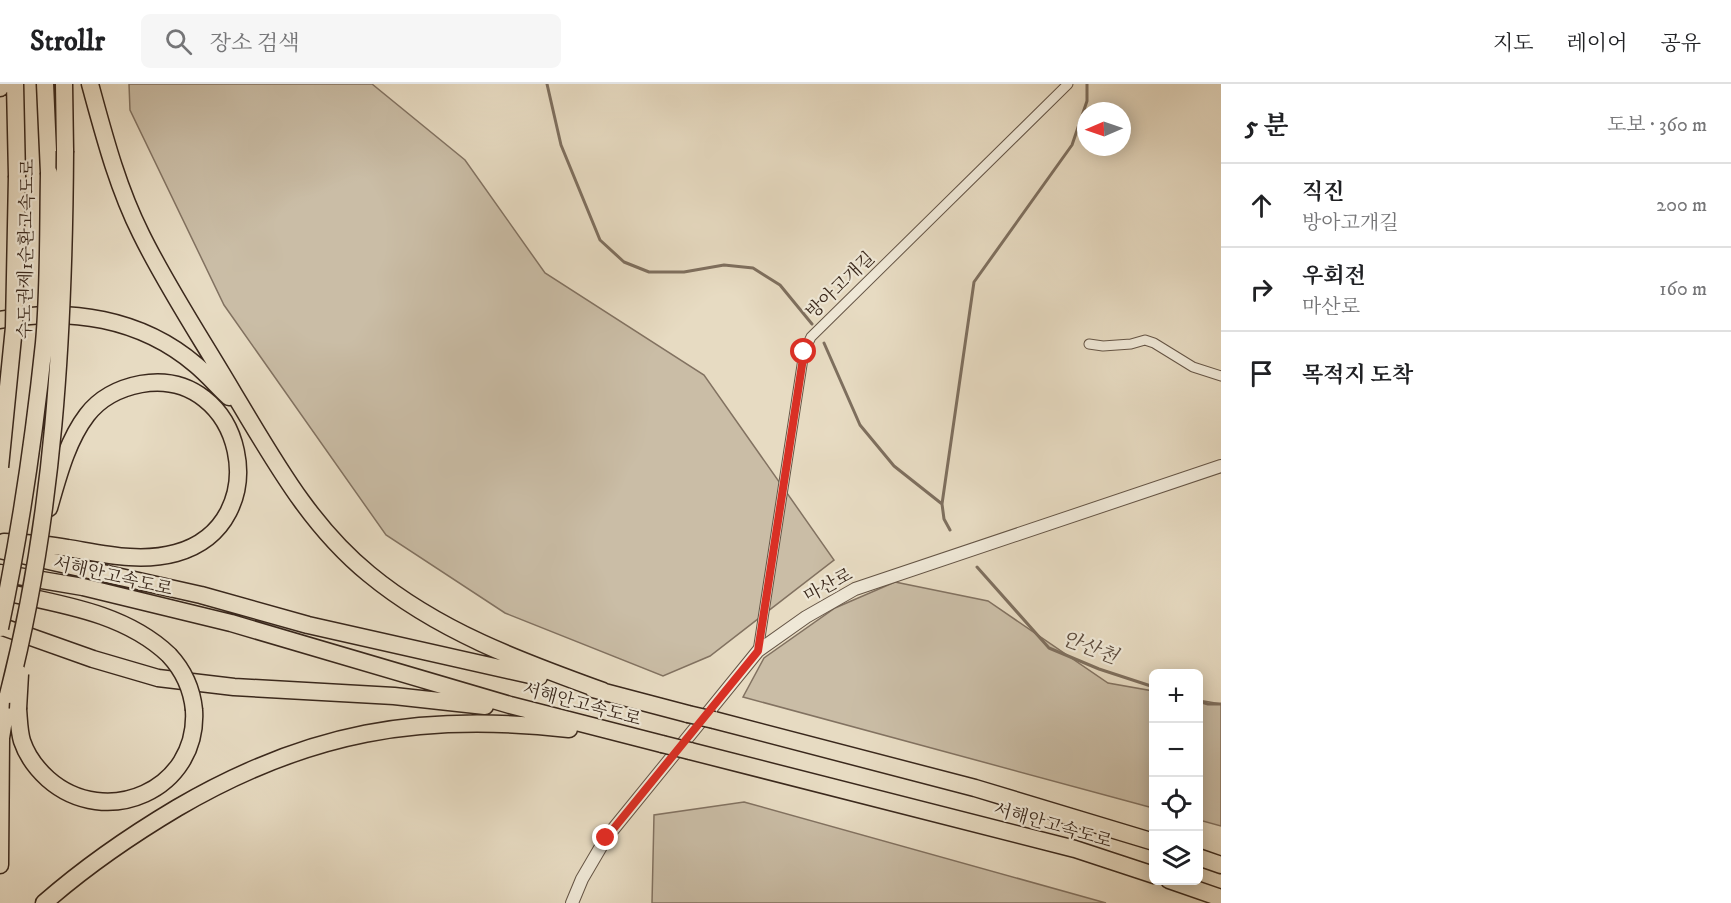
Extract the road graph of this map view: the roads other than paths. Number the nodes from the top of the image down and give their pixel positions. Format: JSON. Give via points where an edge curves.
{"nodes":[{"id":1,"x":0,"y":84,"type":"edge"},
{"id":2,"x":15,"y":84,"type":"edge"},
{"id":3,"x":45,"y":84,"type":"edge"},
{"id":4,"x":64,"y":84,"type":"edge"},
{"id":5,"x":90,"y":84,"type":"edge"},
{"id":6,"x":1068,"y":84,"type":"edge"},
{"id":7,"x":0,"y":88,"type":"edge"},
{"id":8,"x":0,"y":320,"type":"edge"},
{"id":9,"x":1089,"y":344,"type":"dead end"},
{"id":10,"x":1221,"y":376,"type":"edge"},
{"id":11,"x":248,"y":417,"type":"junction"},
{"id":12,"x":1221,"y":466,"type":"edge"},
{"id":13,"x":0,"y":467,"type":"edge"},
{"id":14,"x":40,"y":538,"type":"junction"},
{"id":15,"x":0,"y":542,"type":"edge"},
{"id":16,"x":0,"y":550,"type":"edge"},
{"id":17,"x":0,"y":573,"type":"edge"},
{"id":18,"x":0,"y":591,"type":"edge"},
{"id":19,"x":0,"y":627,"type":"edge"},
{"id":20,"x":23,"y":638,"type":"junction"},
{"id":21,"x":758,"y":651,"type":"junction"},
{"id":22,"x":603,"y":691,"type":"junction"},
{"id":23,"x":662,"y":744,"type":"junction"},
{"id":24,"x":1149,"y":840,"type":"edge"},
{"id":25,"x":1203,"y":859,"type":"edge"},
{"id":26,"x":0,"y":865,"type":"edge"},
{"id":27,"x":1221,"y":865,"type":"edge"},
{"id":28,"x":1149,"y":873,"type":"edge"},
{"id":29,"x":1183,"y":885,"type":"edge"},
{"id":30,"x":1221,"y":898,"type":"edge"},
{"id":31,"x":44,"y":903,"type":"edge"},
{"id":32,"x":572,"y":903,"type":"edge"}],
"edges":[{"from":1,"to":7,"type":"highway"},
{"from":2,"to":13,"type":"highway","name":"수도권제1순환고속도로","bridge":true,"via":[[15,308]]},
{"from":3,"to":19,"type":"highway","name":"수도권제1순환고속도로","bridge":true,"via":[[49,174],[44,342],[12,570]]},
{"from":4,"to":14,"type":"highway","bridge":true,"via":[[61,333]]},
{"from":5,"to":11,"type":"highway","via":[[111,163],[141,234]]},
{"from":6,"to":21,"type":"street","name":"방아고개길","via":[[811,337],[804,352]]},
{"from":8,"to":11,"type":"highway","via":[[59,314],[102,319],[140,330],[197,365]]},
{"from":9,"to":10,"type":"street","via":[[1145,340],[1193,367]]},
{"from":11,"to":22,"type":"highway","via":[[298,499],[334,542],[370,575],[427,616],[463,635]]},
{"from":12,"to":21,"type":"street","name":"마산로","via":[[855,589]]},
{"from":14,"to":15,"type":"highway","bridge":true,"via":[[71,442],[90,411],[105,399],[123,389],[164,382],[188,390],[220,416],[234,440],[238,477],[231,507],[221,525],[206,538],[177,553],[153,557]]},
{"from":14,"to":20,"type":"highway","bridge":true},
{"from":16,"to":22,"type":"highway","name":"서해안고속도로"},
{"from":17,"to":23,"type":"highway","name":"서해안고속도로","via":[[231,622],[510,705]]},
{"from":18,"to":20,"type":"highway","bridge":true,"via":[[106,618],[142,634],[169,655],[188,684],[194,710],[190,743],[169,778],[137,797],[110,802],[69,793],[43,774],[22,741],[18,709]]},
{"from":19,"to":23,"type":"highway","via":[[158,678],[467,704]]},
{"from":20,"to":26,"type":"highway","bridge":true,"via":[[1,738]]},
{"from":21,"to":32,"type":"street","name":"마산로","via":[[606,838]]},
{"from":22,"to":24,"type":"highway","name":"서해안고속도로","bridge":true,"via":[[975,788]]},
{"from":23,"to":28,"type":"highway","name":"서해안고속도로","bridge":true,"via":[[1064,846]]},
{"from":23,"to":31,"type":"highway","via":[[494,723],[412,726],[323,743],[274,759],[219,784],[107,852]]},
{"from":25,"to":27,"type":"highway"},
{"from":29,"to":30,"type":"highway"}]}
